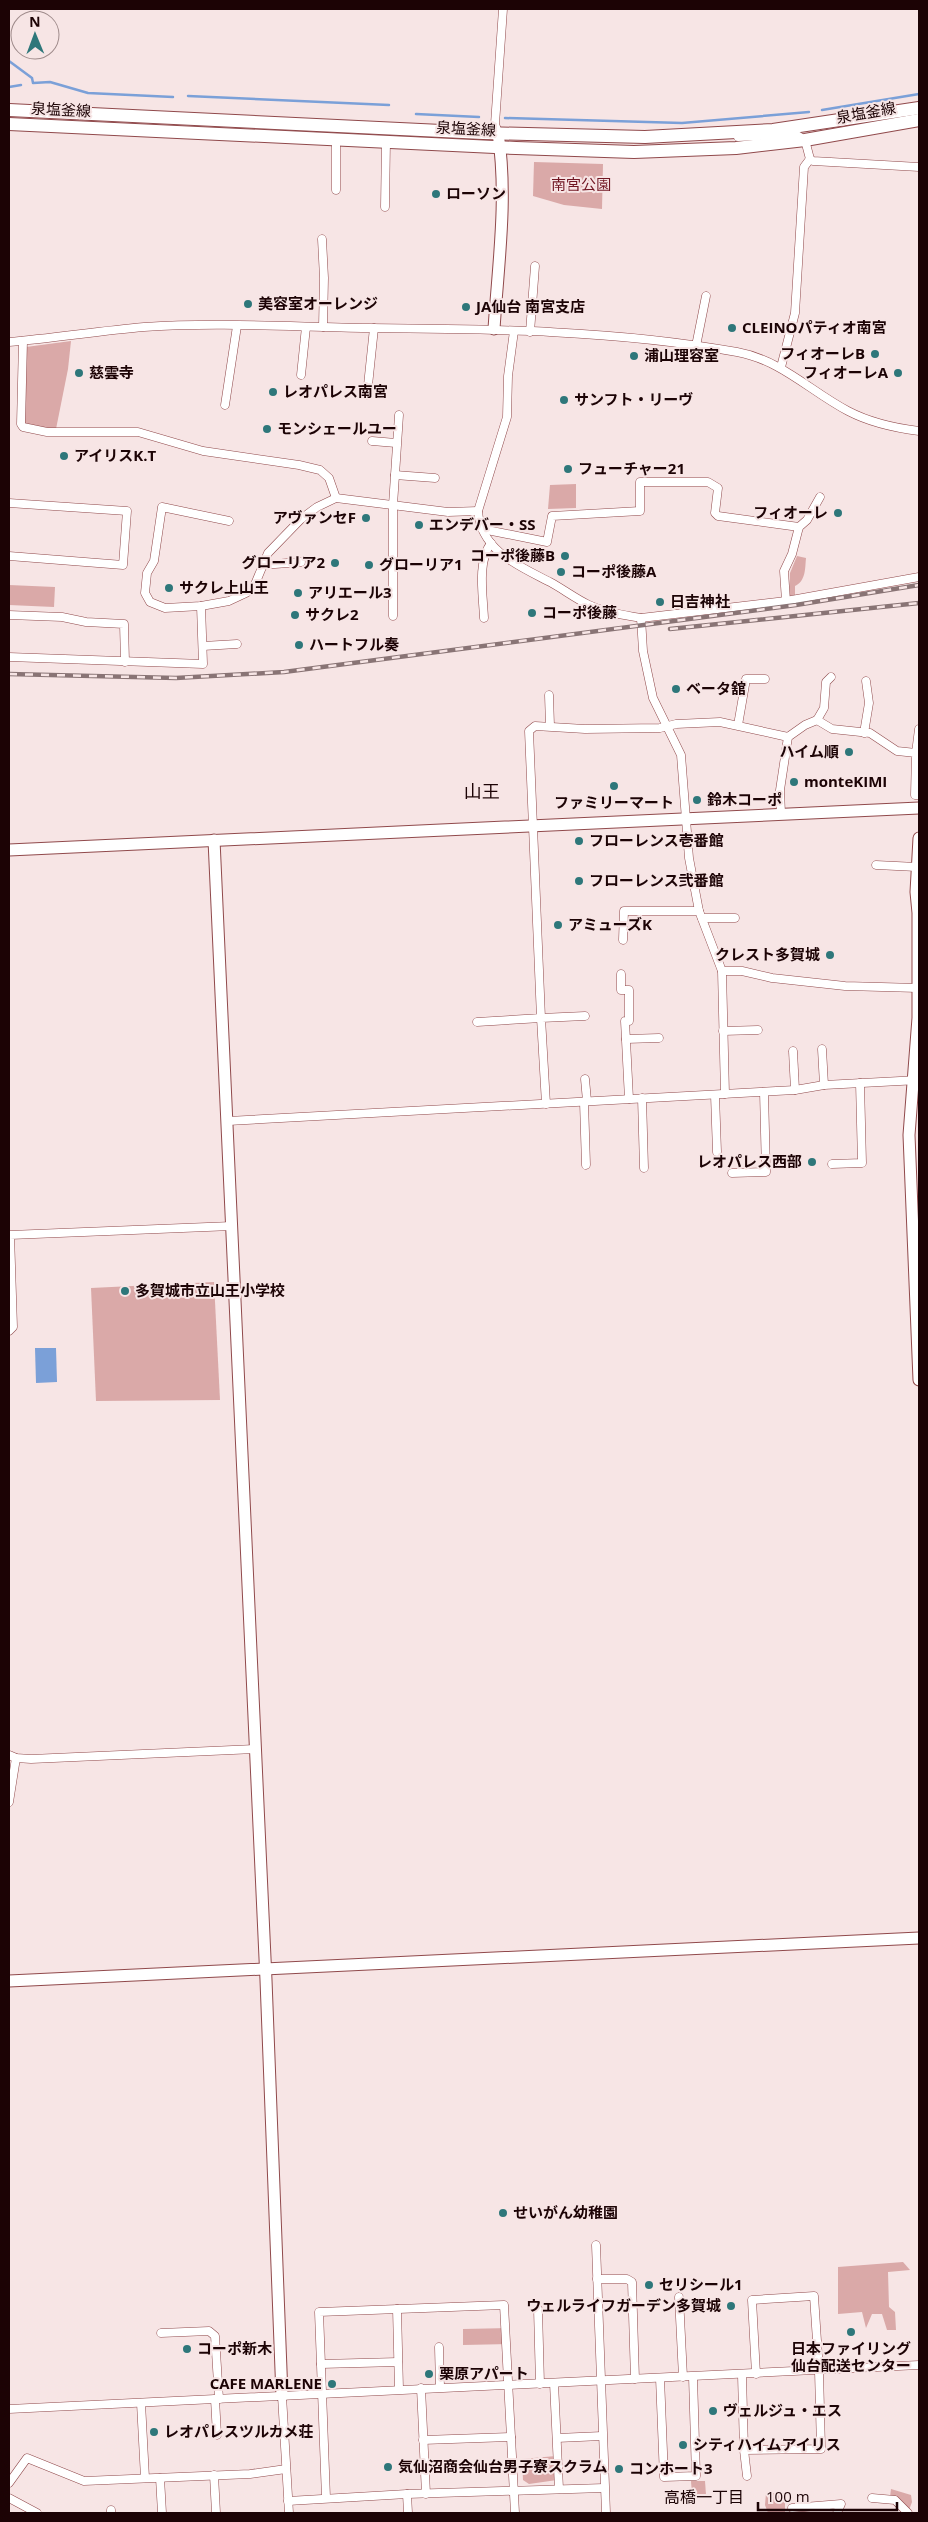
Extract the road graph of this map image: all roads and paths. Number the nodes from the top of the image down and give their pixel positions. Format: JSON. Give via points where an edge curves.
{"nodes":[{"id":1,"x":503,"y":9,"type":"edge"},
{"id":2,"x":919,"y":108,"type":"edge"},
{"id":3,"x":9,"y":110,"type":"edge"},
{"id":4,"x":42,"y":112,"type":"junction"},
{"id":5,"x":9,"y":117,"type":"edge"},
{"id":6,"x":919,"y":120,"type":"edge"},
{"id":7,"x":9,"y":124,"type":"edge"},
{"id":8,"x":42,"y":125,"type":"junction"},
{"id":9,"x":136,"y":130,"type":"junction"},
{"id":10,"x":498,"y":134,"type":"junction"},
{"id":11,"x":704,"y":135,"type":"junction"},
{"id":12,"x":336,"y":139,"type":"junction"},
{"id":13,"x":806,"y":140,"type":"junction"},
{"id":14,"x":386,"y":142,"type":"junction"},
{"id":15,"x":500,"y":148,"type":"junction"},
{"id":16,"x":810,"y":159,"type":"junction"},
{"id":17,"x":919,"y":167,"type":"edge"},
{"id":18,"x":336,"y":190,"type":"dead end"},
{"id":19,"x":385,"y":208,"type":"dead end"},
{"id":20,"x":322,"y":239,"type":"dead end"},
{"id":21,"x":535,"y":266,"type":"dead end"},
{"id":22,"x":706,"y":296,"type":"dead end"},
{"id":23,"x":237,"y":326,"type":"junction"},
{"id":24,"x":306,"y":327,"type":"junction"},
{"id":25,"x":324,"y":327,"type":"junction"},
{"id":26,"x":374,"y":328,"type":"junction"},
{"id":27,"x":494,"y":329,"type":"junction"},
{"id":28,"x":514,"y":331,"type":"junction"},
{"id":29,"x":530,"y":332,"type":"junction"},
{"id":30,"x":23,"y":341,"type":"junction"},
{"id":31,"x":9,"y":342,"type":"edge"},
{"id":32,"x":696,"y":346,"type":"junction"},
{"id":33,"x":781,"y":367,"type":"junction"},
{"id":34,"x":300,"y":375,"type":"dead end"},
{"id":35,"x":367,"y":396,"type":"dead end"},
{"id":36,"x":225,"y":404,"type":"dead end"},
{"id":37,"x":399,"y":415,"type":"dead end"},
{"id":38,"x":919,"y":431,"type":"edge"},
{"id":39,"x":372,"y":441,"type":"dead end"},
{"id":40,"x":396,"y":443,"type":"junction"},
{"id":41,"x":395,"y":475,"type":"junction"},
{"id":42,"x":435,"y":478,"type":"dead end"},
{"id":43,"x":820,"y":497,"type":"dead end"},
{"id":44,"x":336,"y":498,"type":"junction"},
{"id":45,"x":9,"y":503,"type":"edge"},
{"id":46,"x":393,"y":505,"type":"junction"},
{"id":47,"x":478,"y":511,"type":"junction"},
{"id":48,"x":229,"y":520,"type":"dead end"},
{"id":49,"x":799,"y":527,"type":"junction"},
{"id":50,"x":482,"y":529,"type":"junction"},
{"id":51,"x":491,"y":543,"type":"junction"},
{"id":52,"x":9,"y":556,"type":"edge"},
{"id":53,"x":301,"y":562,"type":"dead end"},
{"id":54,"x":262,"y":565,"type":"junction"},
{"id":55,"x":919,"y":577,"type":"edge"},
{"id":56,"x":786,"y":601,"type":"junction"},
{"id":57,"x":201,"y":606,"type":"junction"},
{"id":58,"x":9,"y":615,"type":"edge"},
{"id":59,"x":393,"y":616,"type":"dead end"},
{"id":60,"x":484,"y":618,"type":"dead end"},
{"id":61,"x":641,"y":618,"type":"junction"},
{"id":62,"x":237,"y":644,"type":"dead end"},
{"id":63,"x":202,"y":646,"type":"junction"},
{"id":64,"x":9,"y":657,"type":"edge"},
{"id":65,"x":125,"y":662,"type":"junction"},
{"id":66,"x":832,"y":677,"type":"dead end"},
{"id":67,"x":765,"y":679,"type":"dead end"},
{"id":68,"x":866,"y":681,"type":"dead end"},
{"id":69,"x":549,"y":695,"type":"dead end"},
{"id":70,"x":817,"y":720,"type":"junction"},
{"id":71,"x":667,"y":725,"type":"junction"},
{"id":72,"x":550,"y":726,"type":"junction"},
{"id":73,"x":738,"y":726,"type":"junction"},
{"id":74,"x":919,"y":729,"type":"edge"},
{"id":75,"x":864,"y":732,"type":"junction"},
{"id":76,"x":788,"y":737,"type":"junction"},
{"id":77,"x":916,"y":754,"type":"junction"},
{"id":78,"x":919,"y":795,"type":"edge"},
{"id":79,"x":919,"y":808,"type":"edge"},
{"id":80,"x":781,"y":814,"type":"junction"},
{"id":81,"x":686,"y":819,"type":"junction"},
{"id":82,"x":532,"y":826,"type":"junction"},
{"id":83,"x":919,"y":838,"type":"edge"},
{"id":84,"x":214,"y":840,"type":"junction"},
{"id":85,"x":9,"y":850,"type":"edge"},
{"id":86,"x":876,"y":865,"type":"dead end"},
{"id":87,"x":917,"y":867,"type":"junction"},
{"id":88,"x":700,"y":914,"type":"junction"},
{"id":89,"x":735,"y":918,"type":"dead end"},
{"id":90,"x":919,"y":932,"type":"edge"},
{"id":91,"x":623,"y":940,"type":"dead end"},
{"id":92,"x":722,"y":971,"type":"junction"},
{"id":93,"x":621,"y":974,"type":"dead end"},
{"id":94,"x":918,"y":988,"type":"edge"},
{"id":95,"x":585,"y":1016,"type":"dead end"},
{"id":96,"x":541,"y":1018,"type":"junction"},
{"id":97,"x":477,"y":1022,"type":"dead end"},
{"id":98,"x":758,"y":1030,"type":"dead end"},
{"id":99,"x":723,"y":1032,"type":"junction"},
{"id":100,"x":659,"y":1038,"type":"dead end"},
{"id":101,"x":626,"y":1039,"type":"junction"},
{"id":102,"x":822,"y":1049,"type":"dead end"},
{"id":103,"x":793,"y":1051,"type":"dead end"},
{"id":104,"x":585,"y":1079,"type":"dead end"},
{"id":105,"x":916,"y":1080,"type":"edge"},
{"id":106,"x":860,"y":1083,"type":"junction"},
{"id":107,"x":824,"y":1085,"type":"junction"},
{"id":108,"x":795,"y":1090,"type":"junction"},
{"id":109,"x":764,"y":1092,"type":"junction"},
{"id":110,"x":715,"y":1094,"type":"junction"},
{"id":111,"x":725,"y":1094,"type":"junction"},
{"id":112,"x":642,"y":1098,"type":"junction"},
{"id":113,"x":629,"y":1099,"type":"junction"},
{"id":114,"x":585,"y":1102,"type":"junction"},
{"id":115,"x":546,"y":1104,"type":"junction"},
{"id":116,"x":228,"y":1121,"type":"junction"},
{"id":117,"x":717,"y":1152,"type":"dead end"},
{"id":118,"x":586,"y":1164,"type":"dead end"},
{"id":119,"x":832,"y":1164,"type":"dead end"},
{"id":120,"x":644,"y":1168,"type":"dead end"},
{"id":121,"x":732,"y":1173,"type":"dead end"},
{"id":122,"x":232,"y":1226,"type":"junction"},
{"id":123,"x":9,"y":1331,"type":"edge"},
{"id":124,"x":919,"y":1380,"type":"edge"},
{"id":125,"x":255,"y":1749,"type":"junction"},
{"id":126,"x":12,"y":1756,"type":"edge"},
{"id":127,"x":9,"y":1802,"type":"edge"},
{"id":128,"x":919,"y":1938,"type":"edge"},
{"id":129,"x":266,"y":1969,"type":"junction"},
{"id":130,"x":9,"y":1981,"type":"edge"},
{"id":131,"x":596,"y":2245,"type":"dead end"},
{"id":132,"x":597,"y":2279,"type":"junction"},
{"id":133,"x":679,"y":2297,"type":"dead end"},
{"id":134,"x":396,"y":2309,"type":"junction"},
{"id":135,"x":538,"y":2309,"type":"dead end"},
{"id":136,"x":161,"y":2333,"type":"dead end"},
{"id":137,"x":439,"y":2347,"type":"dead end"},
{"id":138,"x":398,"y":2362,"type":"junction"},
{"id":139,"x":321,"y":2364,"type":"junction"},
{"id":140,"x":919,"y":2365,"type":"edge"},
{"id":141,"x":819,"y":2372,"type":"junction"},
{"id":142,"x":756,"y":2374,"type":"junction"},
{"id":143,"x":742,"y":2375,"type":"junction"},
{"id":144,"x":683,"y":2377,"type":"junction"},
{"id":145,"x":693,"y":2377,"type":"junction"},
{"id":146,"x":660,"y":2378,"type":"junction"},
{"id":147,"x":634,"y":2380,"type":"junction"},
{"id":148,"x":601,"y":2381,"type":"junction"},
{"id":149,"x":554,"y":2383,"type":"junction"},
{"id":150,"x":540,"y":2384,"type":"junction"},
{"id":151,"x":508,"y":2385,"type":"junction"},
{"id":152,"x":421,"y":2388,"type":"junction"},
{"id":153,"x":440,"y":2388,"type":"junction"},
{"id":154,"x":399,"y":2389,"type":"junction"},
{"id":155,"x":322,"y":2393,"type":"junction"},
{"id":156,"x":282,"y":2396,"type":"junction"},
{"id":157,"x":217,"y":2399,"type":"junction"},
{"id":158,"x":142,"y":2403,"type":"junction"},
{"id":159,"x":9,"y":2409,"type":"edge"},
{"id":160,"x":217,"y":2435,"type":"dead end"},
{"id":161,"x":602,"y":2436,"type":"junction"},
{"id":162,"x":511,"y":2437,"type":"junction"},
{"id":163,"x":557,"y":2438,"type":"junction"},
{"id":164,"x":424,"y":2440,"type":"junction"},
{"id":165,"x":744,"y":2450,"type":"junction"},
{"id":166,"x":286,"y":2469,"type":"junction"},
{"id":167,"x":214,"y":2475,"type":"junction"},
{"id":168,"x":747,"y":2476,"type":"dead end"},
{"id":169,"x":145,"y":2478,"type":"junction"},
{"id":170,"x":160,"y":2478,"type":"junction"},
{"id":171,"x":9,"y":2482,"type":"edge"},
{"id":172,"x":604,"y":2488,"type":"junction"},
{"id":173,"x":559,"y":2489,"type":"junction"},
{"id":174,"x":514,"y":2491,"type":"junction"},
{"id":175,"x":407,"y":2494,"type":"junction"},
{"id":176,"x":426,"y":2494,"type":"junction"},
{"id":177,"x":9,"y":2498,"type":"edge"},
{"id":178,"x":326,"y":2498,"type":"junction"},
{"id":179,"x":872,"y":2498,"type":"dead end"},
{"id":180,"x":288,"y":2500,"type":"junction"},
{"id":181,"x":792,"y":2508,"type":"dead end"},
{"id":182,"x":37,"y":2513,"type":"edge"},
{"id":183,"x":162,"y":2513,"type":"edge"},
{"id":184,"x":216,"y":2513,"type":"edge"},
{"id":185,"x":288,"y":2513,"type":"edge"},
{"id":186,"x":408,"y":2513,"type":"edge"},
{"id":187,"x":515,"y":2513,"type":"edge"},
{"id":188,"x":606,"y":2513,"type":"edge"},
{"id":189,"x":837,"y":2513,"type":"edge"},
{"id":190,"x":908,"y":2513,"type":"edge"}],
"edges":[{"from":1,"to":10,"type":"street","via":[[495,124]]},
{"from":2,"to":11,"type":"main road","name":"泉塩釜線","via":[[812,125]]},
{"from":3,"to":4,"type":"main road","name":"泉塩釜線"},
{"from":4,"to":9,"type":"main road","via":[[54,121],[105,124]]},
{"from":4,"to":10,"type":"main road","name":"泉塩釜線"},
{"from":5,"to":8,"type":"main road","via":[[31,118]]},
{"from":6,"to":13,"type":"main road","name":"泉塩釜線"},
{"from":7,"to":8,"type":"main road","name":"泉塩釜線"},
{"from":8,"to":9,"type":"main road","name":"泉塩釜線"},
{"from":9,"to":12,"type":"main road","name":"泉塩釜線"},
{"from":10,"to":11,"type":"main road","name":"泉塩釜線"},
{"from":10,"to":15,"type":"street"},
{"from":11,"to":13,"type":"street","via":[[753,138],[795,134]]},
{"from":12,"to":14,"type":"main road","name":"泉塩釜線"},
{"from":12,"to":18,"type":"street"},
{"from":13,"to":15,"type":"main road","name":"泉塩釜線","via":[[736,148],[634,152]]},
{"from":13,"to":16,"type":"street"},
{"from":14,"to":15,"type":"main road","name":"泉塩釜線"},
{"from":14,"to":19,"type":"street"},
{"from":15,"to":27,"type":"street","via":[[502,192]]},
{"from":16,"to":17,"type":"street"},
{"from":16,"to":33,"type":"street","via":[[804,167],[795,313]]},
{"from":20,"to":25,"type":"street"},
{"from":21,"to":29,"type":"street"},
{"from":22,"to":32,"type":"street"},
{"from":23,"to":24,"type":"street"},
{"from":23,"to":30,"type":"street","via":[[144,328]]},
{"from":23,"to":36,"type":"street"},
{"from":24,"to":25,"type":"street"},
{"from":24,"to":34,"type":"street"},
{"from":25,"to":26,"type":"street"},
{"from":26,"to":27,"type":"street"},
{"from":26,"to":35,"type":"street"},
{"from":27,"to":28,"type":"street"},
{"from":28,"to":29,"type":"street"},
{"from":28,"to":47,"type":"street","via":[[508,376],[508,412]]},
{"from":29,"to":32,"type":"street","via":[[620,337]]},
{"from":30,"to":31,"type":"street"},
{"from":30,"to":44,"type":"street","via":[[23,427],[46,432],[138,432],[203,451],[300,465],[320,470],[329,478]]},
{"from":32,"to":33,"type":"street","via":[[738,352]]},
{"from":33,"to":38,"type":"street","via":[[846,410]]},
{"from":37,"to":40,"type":"street"},
{"from":39,"to":40,"type":"street"},
{"from":40,"to":41,"type":"street"},
{"from":41,"to":42,"type":"street"},
{"from":41,"to":46,"type":"street"},
{"from":43,"to":49,"type":"street","via":[[808,520]]},
{"from":44,"to":46,"type":"street"},
{"from":44,"to":54,"type":"street","via":[[301,519],[268,553]]},
{"from":45,"to":52,"type":"street","via":[[127,511],[124,565]]},
{"from":46,"to":47,"type":"street","via":[[448,512]]},
{"from":46,"to":59,"type":"street"},
{"from":47,"to":50,"type":"street"},
{"from":48,"to":57,"type":"street","via":[[162,507],[154,561],[147,573],[145,594],[150,602],[165,608]]},
{"from":49,"to":50,"type":"street","via":[[718,516],[715,513],[718,488],[708,482],[640,482],[640,511],[552,516],[547,542]]},
{"from":49,"to":56,"type":"street","via":[[784,571]]},
{"from":50,"to":51,"type":"street"},
{"from":51,"to":60,"type":"street","via":[[483,562]]},
{"from":51,"to":61,"type":"street","via":[[515,565],[589,605]]},
{"from":53,"to":54,"type":"street"},
{"from":54,"to":57,"type":"street","via":[[253,589],[229,601]]},
{"from":55,"to":56,"type":"street"},
{"from":56,"to":61,"type":"street"},
{"from":57,"to":63,"type":"street"},
{"from":58,"to":65,"type":"street","via":[[124,624]]},
{"from":61,"to":71,"type":"street","via":[[643,651],[653,698]]},
{"from":62,"to":63,"type":"street"},
{"from":63,"to":65,"type":"street","via":[[203,664]]},
{"from":64,"to":65,"type":"street"},
{"from":66,"to":70,"type":"street","via":[[826,682],[824,708]]},
{"from":67,"to":73,"type":"street","via":[[746,679]]},
{"from":68,"to":75,"type":"street","via":[[869,703]]},
{"from":69,"to":72,"type":"street"},
{"from":70,"to":75,"type":"street","via":[[832,729]]},
{"from":70,"to":76,"type":"street"},
{"from":71,"to":72,"type":"street","via":[[660,728],[585,729]]},
{"from":71,"to":73,"type":"street","via":[[720,722]]},
{"from":71,"to":81,"type":"street","via":[[681,755]]},
{"from":72,"to":82,"type":"street","via":[[535,726],[529,731]]},
{"from":73,"to":76,"type":"street"},
{"from":74,"to":77,"type":"street"},
{"from":75,"to":77,"type":"street","via":[[897,751]]},
{"from":76,"to":80,"type":"street","via":[[780,790]]},
{"from":77,"to":78,"type":"street","via":[[915,795]]},
{"from":79,"to":80,"type":"street"},
{"from":80,"to":81,"type":"street"},
{"from":81,"to":82,"type":"street"},
{"from":81,"to":88,"type":"street","via":[[689,858]]},
{"from":82,"to":84,"type":"street"},
{"from":82,"to":96,"type":"street"},
{"from":83,"to":87,"type":"street"},
{"from":84,"to":85,"type":"street"},
{"from":84,"to":116,"type":"street"},
{"from":86,"to":87,"type":"street"},
{"from":87,"to":90,"type":"street"},
{"from":88,"to":89,"type":"street"},
{"from":88,"to":91,"type":"street","via":[[624,911]]},
{"from":88,"to":92,"type":"street"},
{"from":90,"to":94,"type":"street"},
{"from":92,"to":94,"type":"street","via":[[845,986]]},
{"from":92,"to":99,"type":"street"},
{"from":93,"to":101,"type":"street","via":[[622,990],[628,990]]},
{"from":94,"to":105,"type":"street"},
{"from":95,"to":96,"type":"street"},
{"from":96,"to":97,"type":"street"},
{"from":96,"to":115,"type":"street"},
{"from":98,"to":99,"type":"street"},
{"from":99,"to":111,"type":"street"},
{"from":100,"to":101,"type":"street"},
{"from":101,"to":113,"type":"street"},
{"from":102,"to":107,"type":"street"},
{"from":103,"to":108,"type":"street"},
{"from":104,"to":114,"type":"street"},
{"from":105,"to":106,"type":"street"},
{"from":105,"to":124,"type":"street","via":[[909,1135]]},
{"from":106,"to":107,"type":"street"},
{"from":106,"to":119,"type":"street","via":[[862,1163]]},
{"from":107,"to":108,"type":"street"},
{"from":108,"to":109,"type":"street"},
{"from":109,"to":111,"type":"street"},
{"from":109,"to":121,"type":"street","via":[[766,1172]]},
{"from":110,"to":111,"type":"street"},
{"from":110,"to":112,"type":"street"},
{"from":110,"to":117,"type":"street"},
{"from":112,"to":113,"type":"street"},
{"from":112,"to":120,"type":"street"},
{"from":113,"to":114,"type":"street"},
{"from":114,"to":115,"type":"street"},
{"from":114,"to":118,"type":"street"},
{"from":115,"to":116,"type":"street"},
{"from":116,"to":122,"type":"street"},
{"from":122,"to":123,"type":"street","via":[[10,1235],[13,1327]]},
{"from":122,"to":125,"type":"street"},
{"from":125,"to":126,"type":"street"},
{"from":125,"to":129,"type":"street"},
{"from":126,"to":127,"type":"street"},
{"from":128,"to":129,"type":"street"},
{"from":129,"to":130,"type":"street"},
{"from":129,"to":156,"type":"street"},
{"from":131,"to":132,"type":"street"},
{"from":132,"to":147,"type":"street","via":[[627,2279],[632,2282]]},
{"from":132,"to":148,"type":"street"},
{"from":133,"to":144,"type":"street"},
{"from":134,"to":138,"type":"street"},
{"from":134,"to":139,"type":"street","via":[[319,2312]]},
{"from":134,"to":151,"type":"street","via":[[504,2305]]},
{"from":135,"to":150,"type":"street"},
{"from":136,"to":157,"type":"street","via":[[209,2331],[215,2336]]},
{"from":137,"to":153,"type":"street"},
{"from":138,"to":139,"type":"street"},
{"from":138,"to":154,"type":"street"},
{"from":139,"to":155,"type":"street"},
{"from":140,"to":141,"type":"street"},
{"from":141,"to":142,"type":"street"},
{"from":141,"to":142,"type":"street","via":[[814,2296],[752,2300]]},
{"from":141,"to":165,"type":"street","via":[[821,2449]]},
{"from":142,"to":143,"type":"street"},
{"from":143,"to":145,"type":"street"},
{"from":143,"to":165,"type":"street"},
{"from":144,"to":145,"type":"street"},
{"from":144,"to":146,"type":"street"},
{"from":145,"to":146,"type":"street","via":[[696,2476],[664,2477]]},
{"from":146,"to":147,"type":"street"},
{"from":147,"to":148,"type":"street"},
{"from":148,"to":149,"type":"street"},
{"from":148,"to":161,"type":"street"},
{"from":149,"to":150,"type":"street"},
{"from":149,"to":163,"type":"street"},
{"from":150,"to":151,"type":"street"},
{"from":151,"to":153,"type":"street"},
{"from":151,"to":162,"type":"street"},
{"from":152,"to":153,"type":"street"},
{"from":152,"to":154,"type":"street"},
{"from":152,"to":164,"type":"street"},
{"from":154,"to":155,"type":"street"},
{"from":155,"to":156,"type":"street"},
{"from":155,"to":178,"type":"street"},
{"from":156,"to":157,"type":"street"},
{"from":156,"to":166,"type":"street"},
{"from":157,"to":158,"type":"street"},
{"from":157,"to":160,"type":"street"},
{"from":158,"to":159,"type":"street"},
{"from":158,"to":169,"type":"street"},
{"from":161,"to":163,"type":"street"},
{"from":161,"to":172,"type":"street"},
{"from":162,"to":164,"type":"street"},
{"from":162,"to":174,"type":"street"},
{"from":163,"to":173,"type":"street"},
{"from":164,"to":176,"type":"street"},
{"from":165,"to":168,"type":"street"},
{"from":166,"to":167,"type":"street"},
{"from":166,"to":180,"type":"street"},
{"from":167,"to":170,"type":"street"},
{"from":167,"to":184,"type":"street"},
{"from":169,"to":170,"type":"street"},
{"from":169,"to":171,"type":"street","via":[[84,2481],[27,2458]]},
{"from":170,"to":183,"type":"street"},
{"from":172,"to":173,"type":"street"},
{"from":172,"to":188,"type":"street"},
{"from":173,"to":174,"type":"street"},
{"from":174,"to":176,"type":"street"},
{"from":174,"to":187,"type":"street"},
{"from":175,"to":176,"type":"street"},
{"from":175,"to":178,"type":"street"},
{"from":175,"to":186,"type":"street"},
{"from":177,"to":182,"type":"street"},
{"from":178,"to":180,"type":"street"},
{"from":179,"to":190,"type":"street","via":[[895,2500]]},
{"from":180,"to":185,"type":"street"},
{"from":181,"to":189,"type":"street","via":[[840,2504]]}]}
